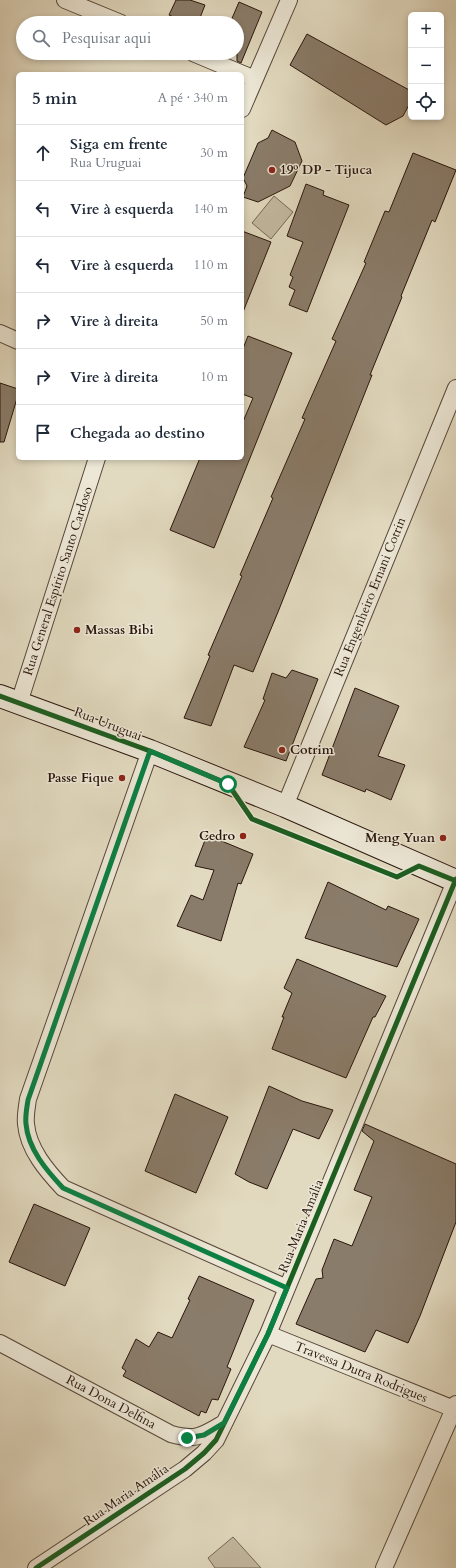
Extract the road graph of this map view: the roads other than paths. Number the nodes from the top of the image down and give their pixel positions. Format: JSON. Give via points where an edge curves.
{"nodes":[{"id":1,"x":65,"y":0,"type":"edge"},
{"id":2,"x":289,"y":0,"type":"edge"},
{"id":3,"x":104,"y":16,"type":"edge"},
{"id":4,"x":210,"y":60,"type":"edge"},
{"id":5,"x":240,"y":72,"type":"edge"},
{"id":6,"x":244,"y":74,"type":"edge"},
{"id":7,"x":255,"y":78,"type":"junction"},
{"id":8,"x":244,"y":103,"type":"edge"},
{"id":9,"x":0,"y":333,"type":"edge"},
{"id":10,"x":16,"y":340,"type":"edge"},
{"id":11,"x":456,"y":388,"type":"edge"},
{"id":12,"x":96,"y":460,"type":"edge"},
{"id":13,"x":10,"y":700,"type":"edge"},
{"id":14,"x":150,"y":751,"type":"junction"},
{"id":15,"x":285,"y":806,"type":"junction"},
{"id":16,"x":456,"y":880,"type":"edge"},
{"id":17,"x":287,"y":1288,"type":"junction"},
{"id":18,"x":268,"y":1334,"type":"junction"},
{"id":19,"x":0,"y":1343,"type":"edge"},
{"id":20,"x":455,"y":1407,"type":"edge"},
{"id":21,"x":224,"y":1423,"type":"junction"},
{"id":22,"x":36,"y":1568,"type":"edge"},
{"id":23,"x":384,"y":1568,"type":"edge"}],
"edges":[{"from":1,"to":3,"type":"street"},
{"from":2,"to":7,"type":"street"},
{"from":4,"to":5,"type":"street"},
{"from":6,"to":7,"type":"street"},
{"from":7,"to":8,"type":"street"},
{"from":9,"to":10,"type":"street"},
{"from":11,"to":15,"type":"street","name":"Rua Engenheiro Ernani Cotrin"},
{"from":12,"to":13,"type":"street","name":"Rua General Espírito Santo Cardoso"},
{"from":13,"to":14,"type":"main road","name":"Rua Uruguai"},
{"from":14,"to":15,"type":"main road","name":"Rua Uruguai"},
{"from":14,"to":17,"type":"street","via":[[28,1100],[26,1125],[34,1150],[48,1172],[63,1188]]},
{"from":15,"to":16,"type":"main road","name":"Rua Uruguai"},
{"from":16,"to":17,"type":"street","name":"Rua Maria Amália"},
{"from":17,"to":18,"type":"street","name":"Rua Maria Amália"},
{"from":18,"to":20,"type":"street","name":"Travessa Dutra Rodrigues"},
{"from":18,"to":21,"type":"street","name":"Rua Maria Amália"},
{"from":19,"to":21,"type":"street","name":"Rua Dona Delfina","via":[[171,1434],[187,1438],[204,1435]]},
{"from":20,"to":23,"type":"street"},
{"from":21,"to":22,"type":"street","name":"Rua Maria Amália","via":[[216,1440],[185,1469]]}]}
